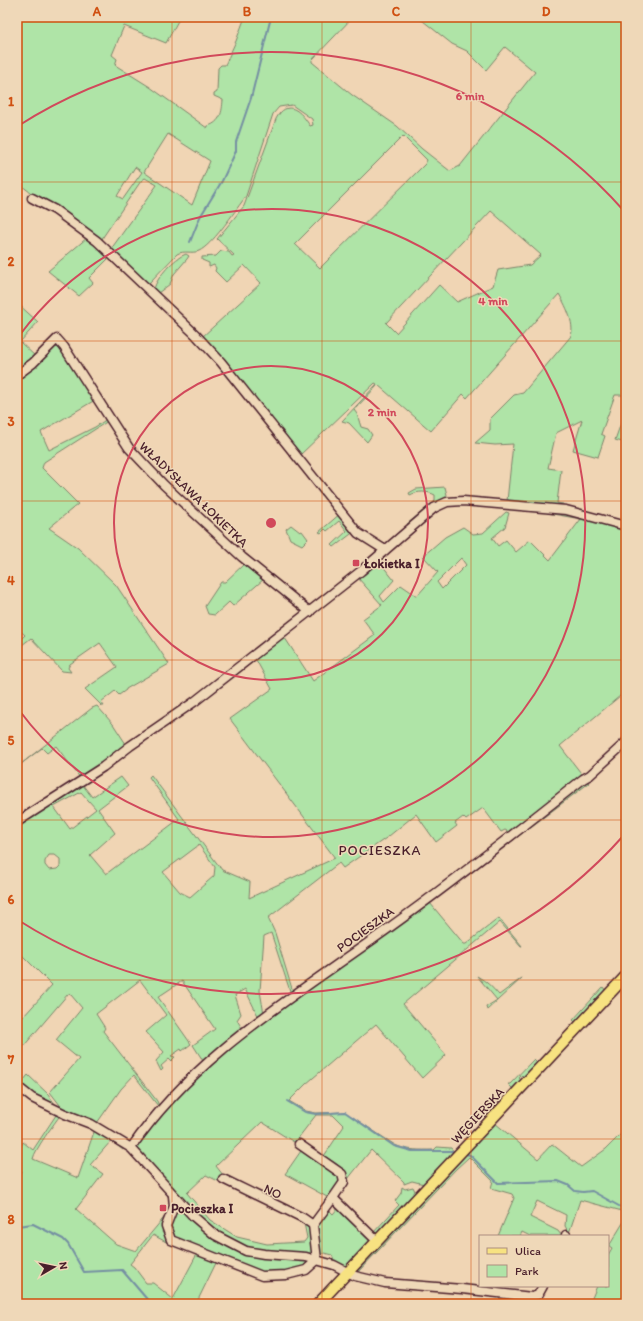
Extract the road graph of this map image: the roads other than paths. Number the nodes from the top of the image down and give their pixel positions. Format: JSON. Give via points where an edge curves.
{"nodes":[{"id":1,"x":32,"y":198,"type":"dead end"},
{"id":2,"x":17,"y":375,"type":"edge"},
{"id":3,"x":626,"y":526,"type":"edge"},
{"id":4,"x":385,"y":550,"type":"junction"},
{"id":5,"x":310,"y":612,"type":"junction"},
{"id":6,"x":626,"y":742,"type":"edge"},
{"id":7,"x":17,"y":822,"type":"edge"},
{"id":8,"x":626,"y":976,"type":"edge"},
{"id":9,"x":17,"y":1086,"type":"edge"},
{"id":10,"x":299,"y":1144,"type":"dead end"},
{"id":11,"x":131,"y":1148,"type":"junction"},
{"id":12,"x":223,"y":1179,"type":"dead end"},
{"id":13,"x":173,"y":1196,"type":"junction"},
{"id":14,"x":333,"y":1198,"type":"junction"},
{"id":15,"x":313,"y":1225,"type":"junction"},
{"id":16,"x":377,"y":1240,"type":"junction"},
{"id":17,"x":317,"y":1260,"type":"junction"},
{"id":18,"x":347,"y":1273,"type":"junction"},
{"id":19,"x":542,"y":1287,"type":"edge"},
{"id":20,"x":318,"y":1304,"type":"edge"}],
"edges":[{"from":1,"to":4,"type":"street","via":[[54,210],[97,241],[195,334],[221,362],[358,533]]},
{"from":2,"to":5,"type":"street","name":"WŁADYSŁAWA ŁOKIETKA","via":[[57,339],[129,448],[164,485],[242,557]]},
{"from":3,"to":4,"type":"street","via":[[566,510],[463,501],[447,502],[434,508]]},
{"from":4,"to":5,"type":"street"},
{"from":5,"to":7,"type":"street","via":[[194,702],[103,767]]},
{"from":6,"to":11,"type":"street","name":"POCIESZKA","via":[[590,775],[539,815],[374,939],[241,1033],[172,1095]]},
{"from":8,"to":16,"type":"main road","name":"WĘGIERSKA"},
{"from":9,"to":11,"type":"street","via":[[32,1098],[91,1124]]},
{"from":10,"to":14,"type":"street","via":[[342,1174],[344,1182]]},
{"from":11,"to":13,"type":"street"},
{"from":12,"to":15,"type":"street","name":"NO"},
{"from":13,"to":17,"type":"street","via":[[215,1235],[246,1251]]},
{"from":13,"to":17,"type":"street","via":[[174,1206],[166,1226],[171,1240],[262,1276],[286,1275],[306,1270]]},
{"from":14,"to":15,"type":"street"},
{"from":14,"to":16,"type":"street"},
{"from":15,"to":17,"type":"street"},
{"from":16,"to":18,"type":"main road","name":"WĘGIERSKA"},
{"from":17,"to":18,"type":"street","via":[[334,1265]]},
{"from":18,"to":19,"type":"street","via":[[385,1283],[529,1297],[538,1295]]},
{"from":18,"to":20,"type":"main road","name":"WĘGIERSKA"}]}
